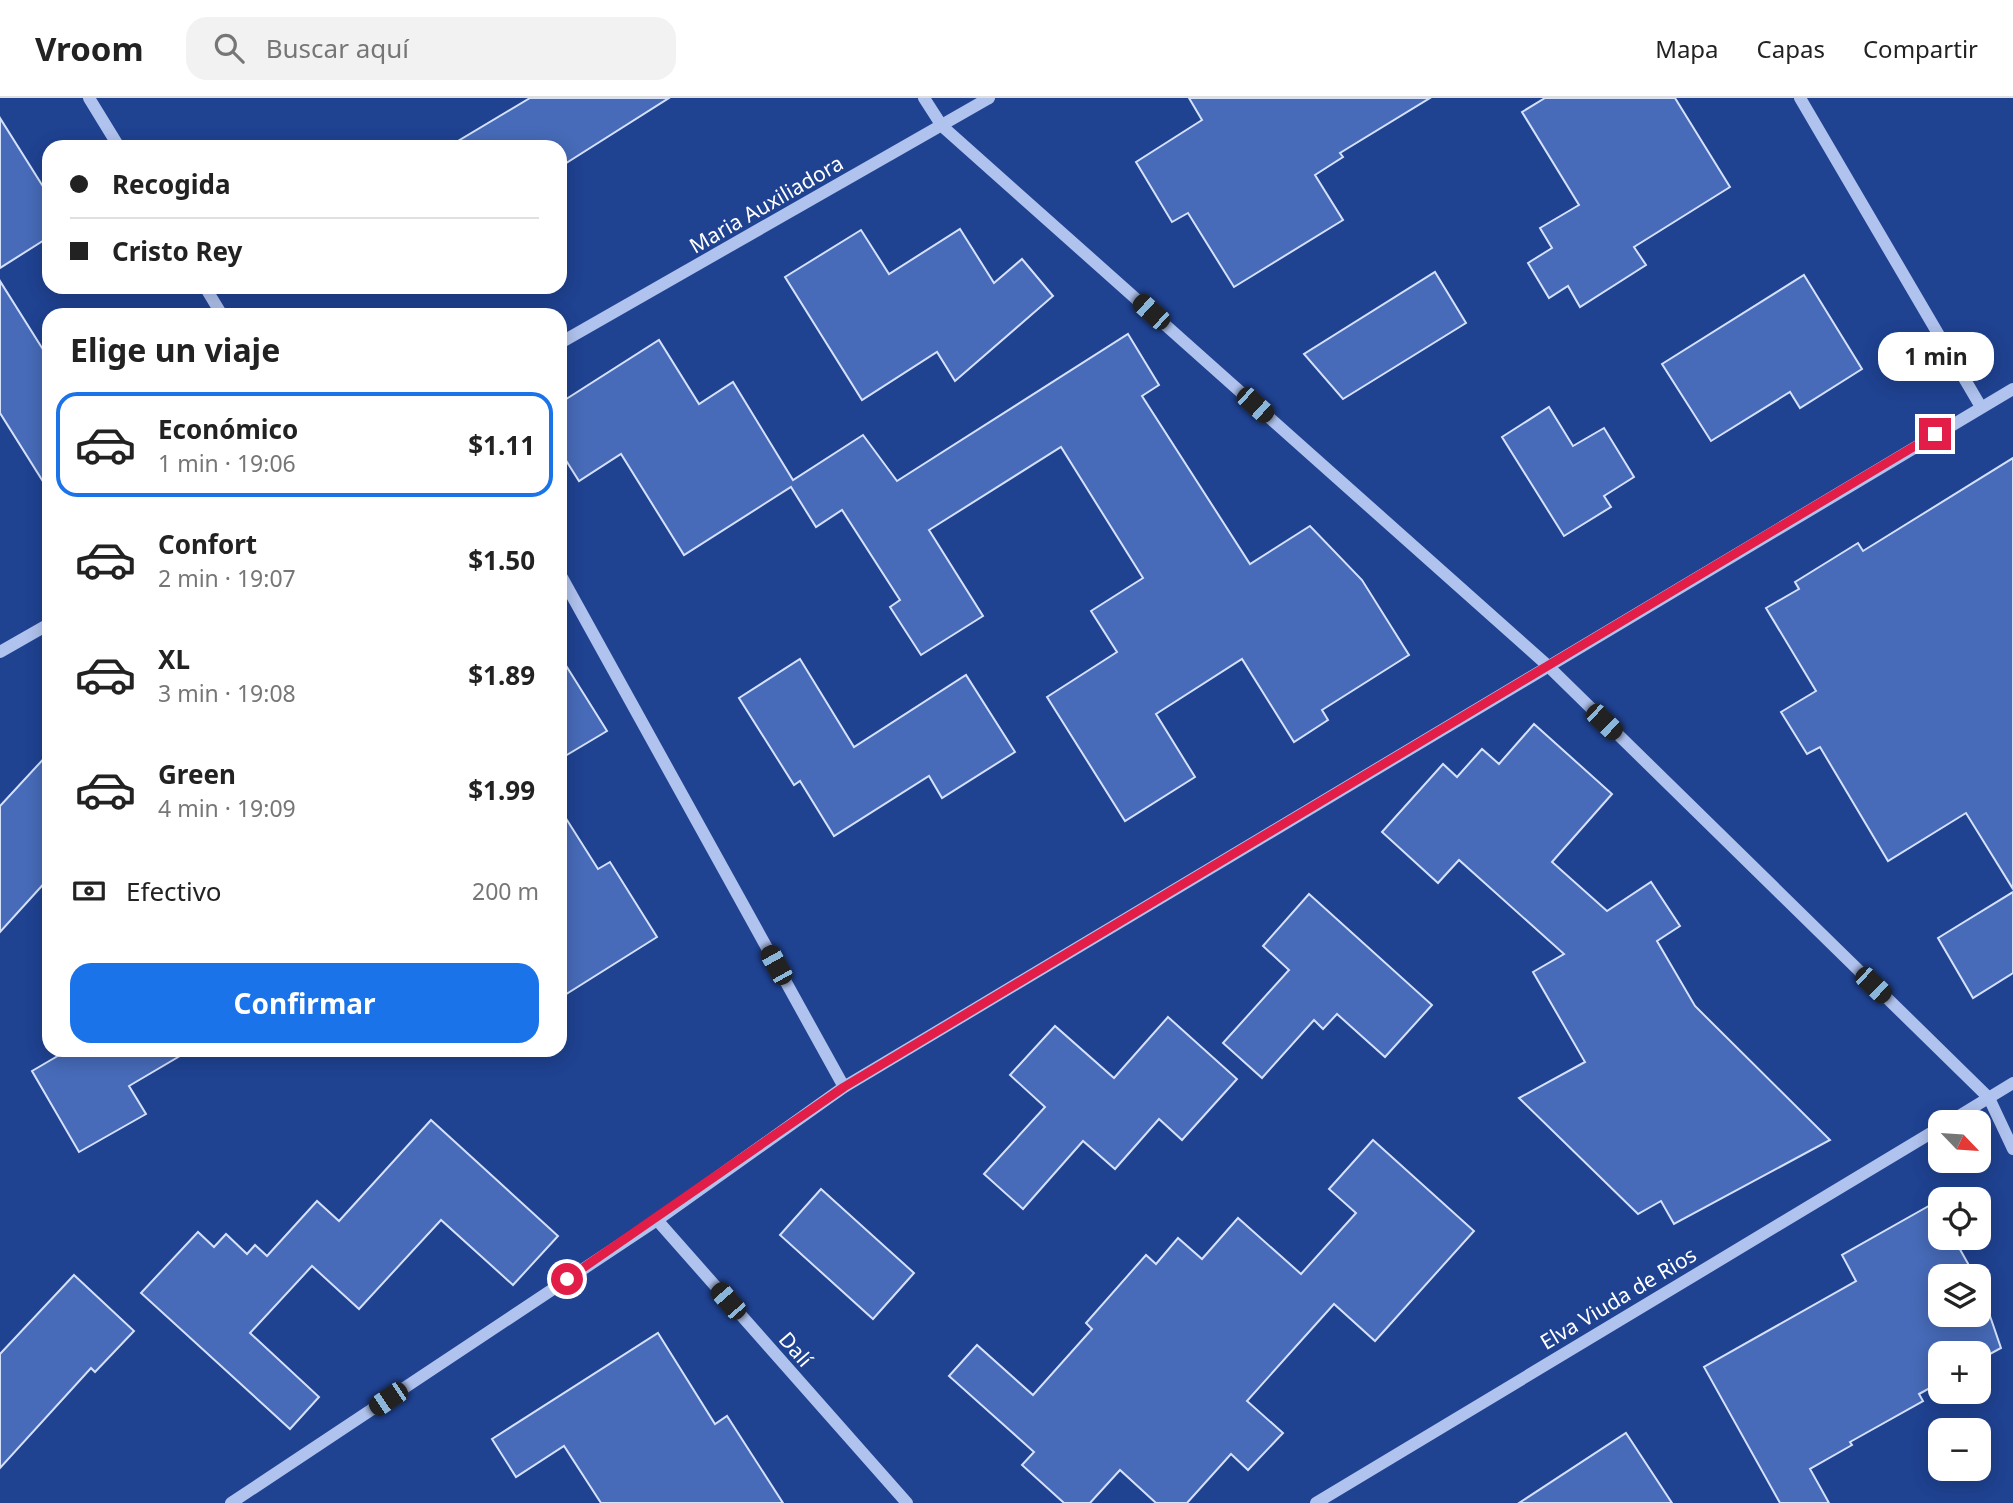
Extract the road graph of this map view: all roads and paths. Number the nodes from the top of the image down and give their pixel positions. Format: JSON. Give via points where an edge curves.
{"nodes":[{"id":1,"x":89,"y":98,"type":"edge"},
{"id":2,"x":924,"y":98,"type":"edge"},
{"id":3,"x":989,"y":98,"type":"edge"},
{"id":4,"x":1800,"y":98,"type":"edge"},
{"id":5,"x":942,"y":126,"type":"junction"},
{"id":6,"x":115,"y":140,"type":"edge"},
{"id":7,"x":567,"y":339,"type":"edge"},
{"id":8,"x":2013,"y":389,"type":"edge"},
{"id":9,"x":1981,"y":407,"type":"junction"},
{"id":10,"x":567,"y":586,"type":"edge"},
{"id":11,"x":42,"y":628,"type":"edge"},
{"id":12,"x":0,"y":652,"type":"edge"},
{"id":13,"x":1547,"y":665,"type":"junction"},
{"id":14,"x":2013,"y":1083,"type":"edge"},
{"id":15,"x":844,"y":1087,"type":"junction"},
{"id":16,"x":1989,"y":1098,"type":"junction"},
{"id":17,"x":1969,"y":1110,"type":"edge"},
{"id":18,"x":1928,"y":1135,"type":"edge"},
{"id":19,"x":2013,"y":1150,"type":"edge"},
{"id":20,"x":657,"y":1220,"type":"junction"},
{"id":21,"x":231,"y":1503,"type":"edge"},
{"id":22,"x":906,"y":1503,"type":"edge"},
{"id":23,"x":1316,"y":1503,"type":"edge"}],
"edges":[{"from":1,"to":6,"type":"street"},
{"from":2,"to":5,"type":"street"},
{"from":3,"to":5,"type":"street","name":"Maria Auxiliadora"},
{"from":4,"to":9,"type":"street"},
{"from":5,"to":7,"type":"street","name":"Maria Auxiliadora"},
{"from":5,"to":13,"type":"street"},
{"from":8,"to":9,"type":"street"},
{"from":9,"to":13,"type":"street"},
{"from":10,"to":15,"type":"street"},
{"from":11,"to":12,"type":"street"},
{"from":13,"to":15,"type":"street"},
{"from":13,"to":16,"type":"street"},
{"from":14,"to":16,"type":"street"},
{"from":15,"to":20,"type":"street"},
{"from":16,"to":17,"type":"street"},
{"from":16,"to":19,"type":"street"},
{"from":18,"to":23,"type":"street","name":"Elva Viuda de Rios"},
{"from":20,"to":21,"type":"street"},
{"from":20,"to":22,"type":"street","name":"Dalí"}]}
